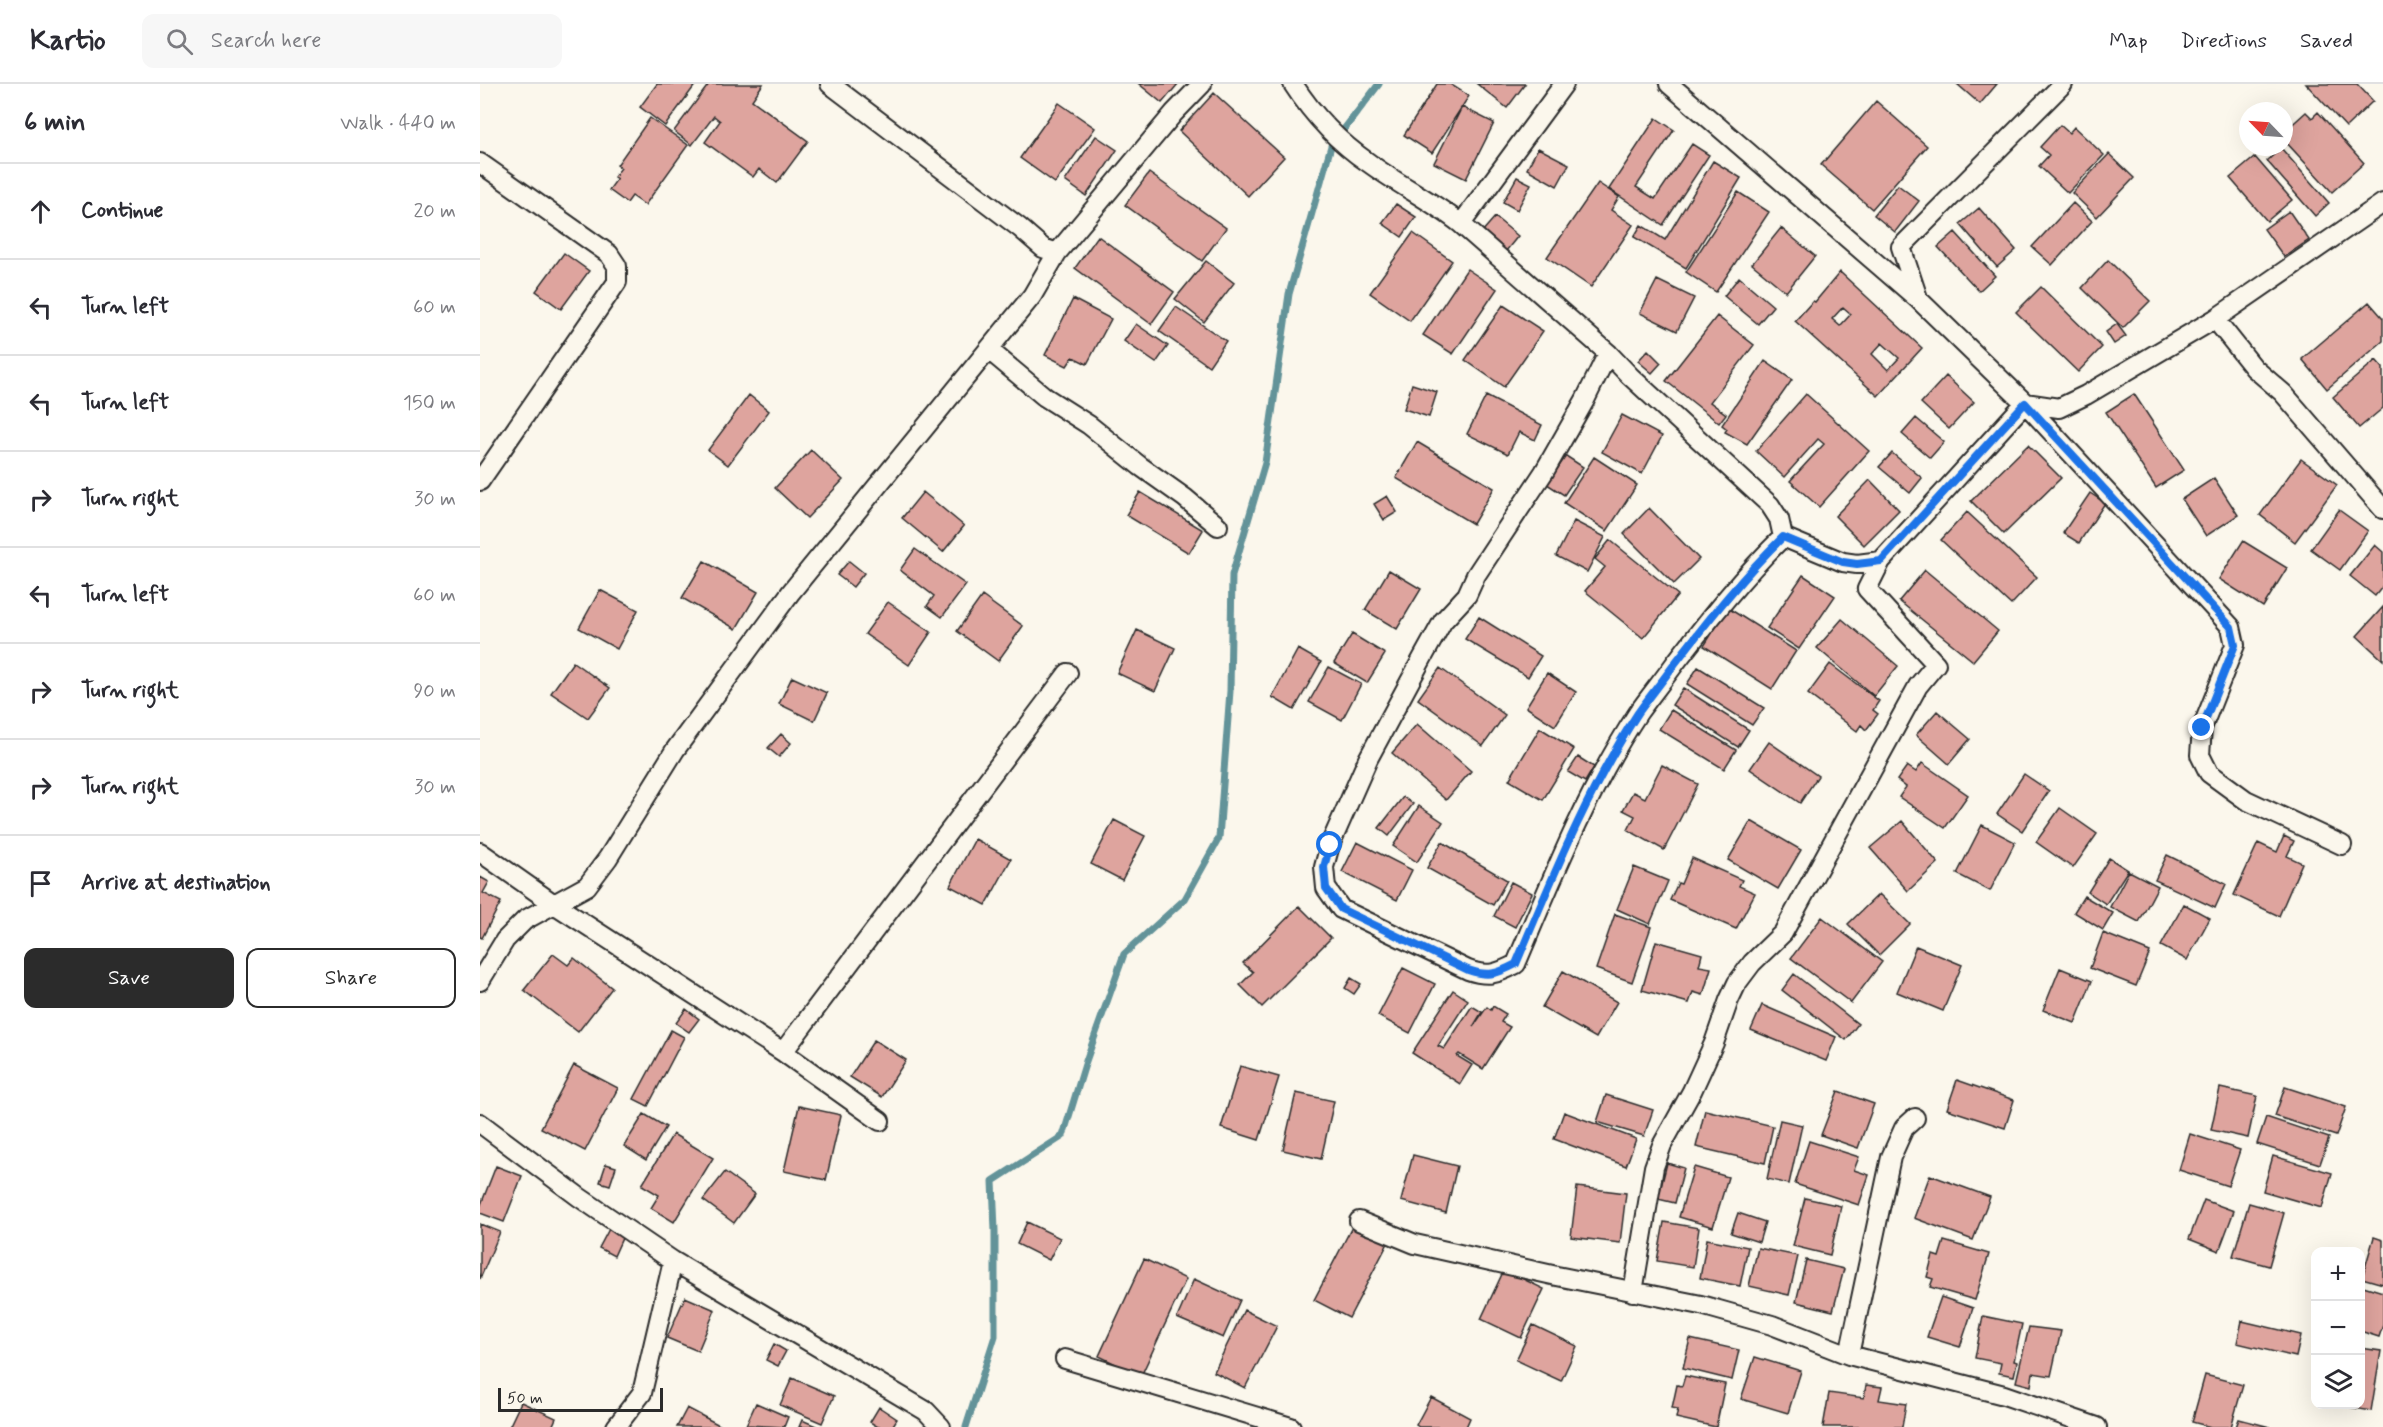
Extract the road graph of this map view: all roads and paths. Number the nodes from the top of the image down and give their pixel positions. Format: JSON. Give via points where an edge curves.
{"nodes":[{"id":1,"x":830,"y":84,"type":"edge"},
{"id":2,"x":1202,"y":84,"type":"edge"},
{"id":3,"x":1293,"y":84,"type":"edge"},
{"id":4,"x":1564,"y":84,"type":"edge"},
{"id":5,"x":1669,"y":84,"type":"edge"},
{"id":6,"x":2063,"y":84,"type":"edge"},
{"id":7,"x":480,"y":163,"type":"edge"},
{"id":8,"x":2382,"y":206,"type":"edge"},
{"id":9,"x":1461,"y":224,"type":"junction"},
{"id":10,"x":1057,"y":253,"type":"junction"},
{"id":11,"x":1919,"y":300,"type":"junction"},
{"id":12,"x":2215,"y":319,"type":"junction"},
{"id":13,"x":988,"y":350,"type":"junction"},
{"id":14,"x":1608,"y":353,"type":"junction"},
{"id":15,"x":2025,"y":403,"type":"junction"},
{"id":16,"x":480,"y":481,"type":"edge"},
{"id":17,"x":2383,"y":509,"type":"edge"},
{"id":18,"x":1218,"y":526,"type":"dead end"},
{"id":19,"x":1783,"y":537,"type":"junction"},
{"id":20,"x":1881,"y":561,"type":"junction"},
{"id":21,"x":1843,"y":562,"type":"junction"},
{"id":22,"x":1867,"y":589,"type":"junction"},
{"id":23,"x":1068,"y":673,"type":"dead end"},
{"id":24,"x":2342,"y":845,"type":"dead end"},
{"id":25,"x":480,"y":852,"type":"edge"},
{"id":26,"x":554,"y":904,"type":"junction"},
{"id":27,"x":480,"y":981,"type":"edge"},
{"id":28,"x":783,"y":1052,"type":"junction"},
{"id":29,"x":1915,"y":1119,"type":"dead end"},
{"id":30,"x":880,"y":1121,"type":"dead end"},
{"id":31,"x":480,"y":1123,"type":"edge"},
{"id":32,"x":1359,"y":1221,"type":"dead end"},
{"id":33,"x":673,"y":1261,"type":"junction"},
{"id":34,"x":1633,"y":1292,"type":"junction"},
{"id":35,"x":1849,"y":1355,"type":"junction"},
{"id":36,"x":1065,"y":1359,"type":"dead end"},
{"id":37,"x":616,"y":1427,"type":"edge"},
{"id":38,"x":941,"y":1427,"type":"edge"},
{"id":39,"x":1291,"y":1427,"type":"edge"},
{"id":40,"x":2097,"y":1427,"type":"edge"}],
"edges":[{"from":1,"to":10,"type":"street","via":[[1043,248]]},
{"from":2,"to":10,"type":"street"},
{"from":3,"to":9,"type":"street","via":[[1322,124],[1368,163]]},
{"from":4,"to":9,"type":"street"},
{"from":5,"to":11,"type":"street"},
{"from":6,"to":11,"type":"street","via":[[1901,247]]},
{"from":7,"to":16,"type":"street","via":[[609,254],[617,266],[617,282]]},
{"from":8,"to":12,"type":"street"},
{"from":9,"to":14,"type":"street"},
{"from":10,"to":13,"type":"street","via":[[1032,296]]},
{"from":11,"to":15,"type":"street"},
{"from":12,"to":15,"type":"street","via":[[2059,408]]},
{"from":12,"to":17,"type":"street","via":[[2254,368],[2283,393]]},
{"from":13,"to":18,"type":"street"},
{"from":13,"to":26,"type":"street","via":[[791,592],[675,750],[587,886]]},
{"from":14,"to":19,"type":"street","via":[[1770,505],[1779,519]]},
{"from":14,"to":19,"type":"street","via":[[1544,472],[1467,595],[1443,621],[1368,759],[1324,867],[1326,888],[1341,909],[1483,975],[1516,964],[1555,870],[1638,713],[1723,600]]},
{"from":15,"to":20,"type":"street"},
{"from":15,"to":24,"type":"street","via":[[2231,627],[2235,645],[2202,728],[2200,755],[2209,773],[2246,800]]},
{"from":19,"to":21,"type":"street"},
{"from":20,"to":21,"type":"street"},
{"from":20,"to":22,"type":"street"},
{"from":21,"to":22,"type":"street"},
{"from":22,"to":34,"type":"street","via":[[1936,664],[1918,686],[1783,933],[1752,963],[1729,1000],[1714,1043],[1654,1167]]},
{"from":23,"to":28,"type":"street"},
{"from":25,"to":26,"type":"street"},
{"from":26,"to":27,"type":"street","via":[[525,920],[504,940]]},
{"from":26,"to":28,"type":"street"},
{"from":28,"to":30,"type":"street"},
{"from":29,"to":35,"type":"street","via":[[1904,1128],[1891,1157]]},
{"from":31,"to":33,"type":"street"},
{"from":32,"to":34,"type":"street","via":[[1415,1244]]},
{"from":33,"to":37,"type":"street","via":[[642,1393]]},
{"from":33,"to":38,"type":"street","via":[[926,1412]]},
{"from":34,"to":35,"type":"street","via":[[1701,1305],[1772,1325]]},
{"from":35,"to":40,"type":"street","via":[[2004,1395]]},
{"from":36,"to":39,"type":"street"}]}
